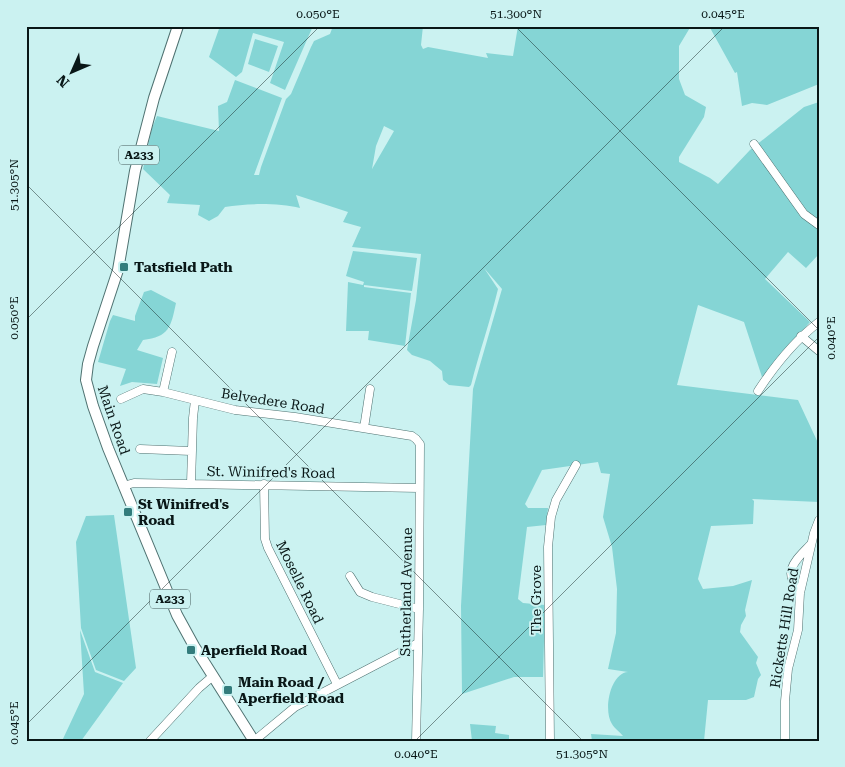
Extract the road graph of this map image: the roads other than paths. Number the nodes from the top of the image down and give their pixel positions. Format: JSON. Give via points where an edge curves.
{"nodes":[{"id":1,"x":178,"y":26,"type":"edge"},
{"id":2,"x":754,"y":144,"type":"dead end"},
{"id":3,"x":819,"y":225,"type":"edge"},
{"id":4,"x":819,"y":322,"type":"edge"},
{"id":5,"x":801,"y":336,"type":"junction"},
{"id":6,"x":819,"y":351,"type":"edge"},
{"id":7,"x":172,"y":352,"type":"dead end"},
{"id":8,"x":370,"y":389,"type":"dead end"},
{"id":9,"x":758,"y":391,"type":"dead end"},
{"id":10,"x":164,"y":392,"type":"junction"},
{"id":11,"x":122,"y":400,"type":"dead end"},
{"id":12,"x":195,"y":400,"type":"junction"},
{"id":13,"x":364,"y":428,"type":"junction"},
{"id":14,"x":420,"y":444,"type":"joint"},
{"id":15,"x":140,"y":449,"type":"dead end"},
{"id":16,"x":191,"y":451,"type":"junction"},
{"id":17,"x":576,"y":465,"type":"dead end"},
{"id":18,"x":191,"y":483,"type":"junction"},
{"id":19,"x":264,"y":484,"type":"junction"},
{"id":20,"x":123,"y":486,"type":"junction"},
{"id":21,"x":419,"y":488,"type":"junction"},
{"id":22,"x":819,"y":520,"type":"edge"},
{"id":23,"x":811,"y":543,"type":"junction"},
{"id":24,"x":350,"y":576,"type":"dead end"},
{"id":25,"x":800,"y":593,"type":"junction"},
{"id":26,"x":419,"y":609,"type":"junction"},
{"id":27,"x":418,"y":643,"type":"junction"},
{"id":28,"x":213,"y":676,"type":"junction"},
{"id":29,"x":337,"y":684,"type":"junction"},
{"id":30,"x":150,"y":741,"type":"edge"},
{"id":31,"x":254,"y":741,"type":"edge"},
{"id":32,"x":416,"y":741,"type":"edge"},
{"id":33,"x":550,"y":741,"type":"edge"},
{"id":34,"x":785,"y":741,"type":"edge"}],
"edges":[{"from":1,"to":20,"type":"main road","name":"Main Road","number":"A233","via":[[154,98],[135,171],[118,270],[87,371],[86,380],[93,406]]},
{"from":2,"to":3,"type":"street","via":[[804,214]]},
{"from":4,"to":5,"type":"street"},
{"from":5,"to":6,"type":"street"},
{"from":5,"to":9,"type":"street"},
{"from":7,"to":10,"type":"street"},
{"from":8,"to":13,"type":"street"},
{"from":10,"to":11,"type":"street","name":"Belvedere Road","via":[[143,389]]},
{"from":10,"to":12,"type":"street","name":"Belvedere Road"},
{"from":12,"to":13,"type":"street","name":"Belvedere Road","via":[[235,410]]},
{"from":12,"to":16,"type":"street"},
{"from":13,"to":14,"type":"street","name":"Belvedere Road","via":[[412,436]]},
{"from":14,"to":21,"type":"street","name":"Sutherland Avenue"},
{"from":15,"to":16,"type":"street"},
{"from":16,"to":18,"type":"street"},
{"from":17,"to":33,"type":"street","name":"The Grove","via":[[556,500],[548,547]]},
{"from":18,"to":19,"type":"street","name":"St. Winifred's Road"},
{"from":18,"to":20,"type":"street","name":"St. Winifred's Road","via":[[134,482]]},
{"from":19,"to":21,"type":"street","name":"St. Winifred's Road"},
{"from":19,"to":29,"type":"street","name":"Moselle Road","via":[[268,548]]},
{"from":20,"to":28,"type":"main road","name":"Main Road","number":"A233","via":[[177,615]]},
{"from":21,"to":26,"type":"street","name":"Sutherland Avenue"},
{"from":22,"to":23,"type":"street","name":"Ricketts Hill Road"},
{"from":23,"to":25,"type":"street","name":"Ricketts Hill Road"},
{"from":23,"to":25,"type":"street","via":[[794,562],[791,574],[792,584]]},
{"from":24,"to":26,"type":"street","via":[[360,592]]},
{"from":25,"to":34,"type":"street","name":"Ricketts Hill Road","via":[[798,630],[788,669]]},
{"from":26,"to":27,"type":"street","name":"Sutherland Avenue"},
{"from":27,"to":29,"type":"street"},
{"from":27,"to":32,"type":"street","name":"Sutherland Avenue"},
{"from":28,"to":30,"type":"street"},
{"from":28,"to":31,"type":"main road","name":"Main Road","number":"A233"},
{"from":29,"to":31,"type":"street","via":[[295,707]]}]}
